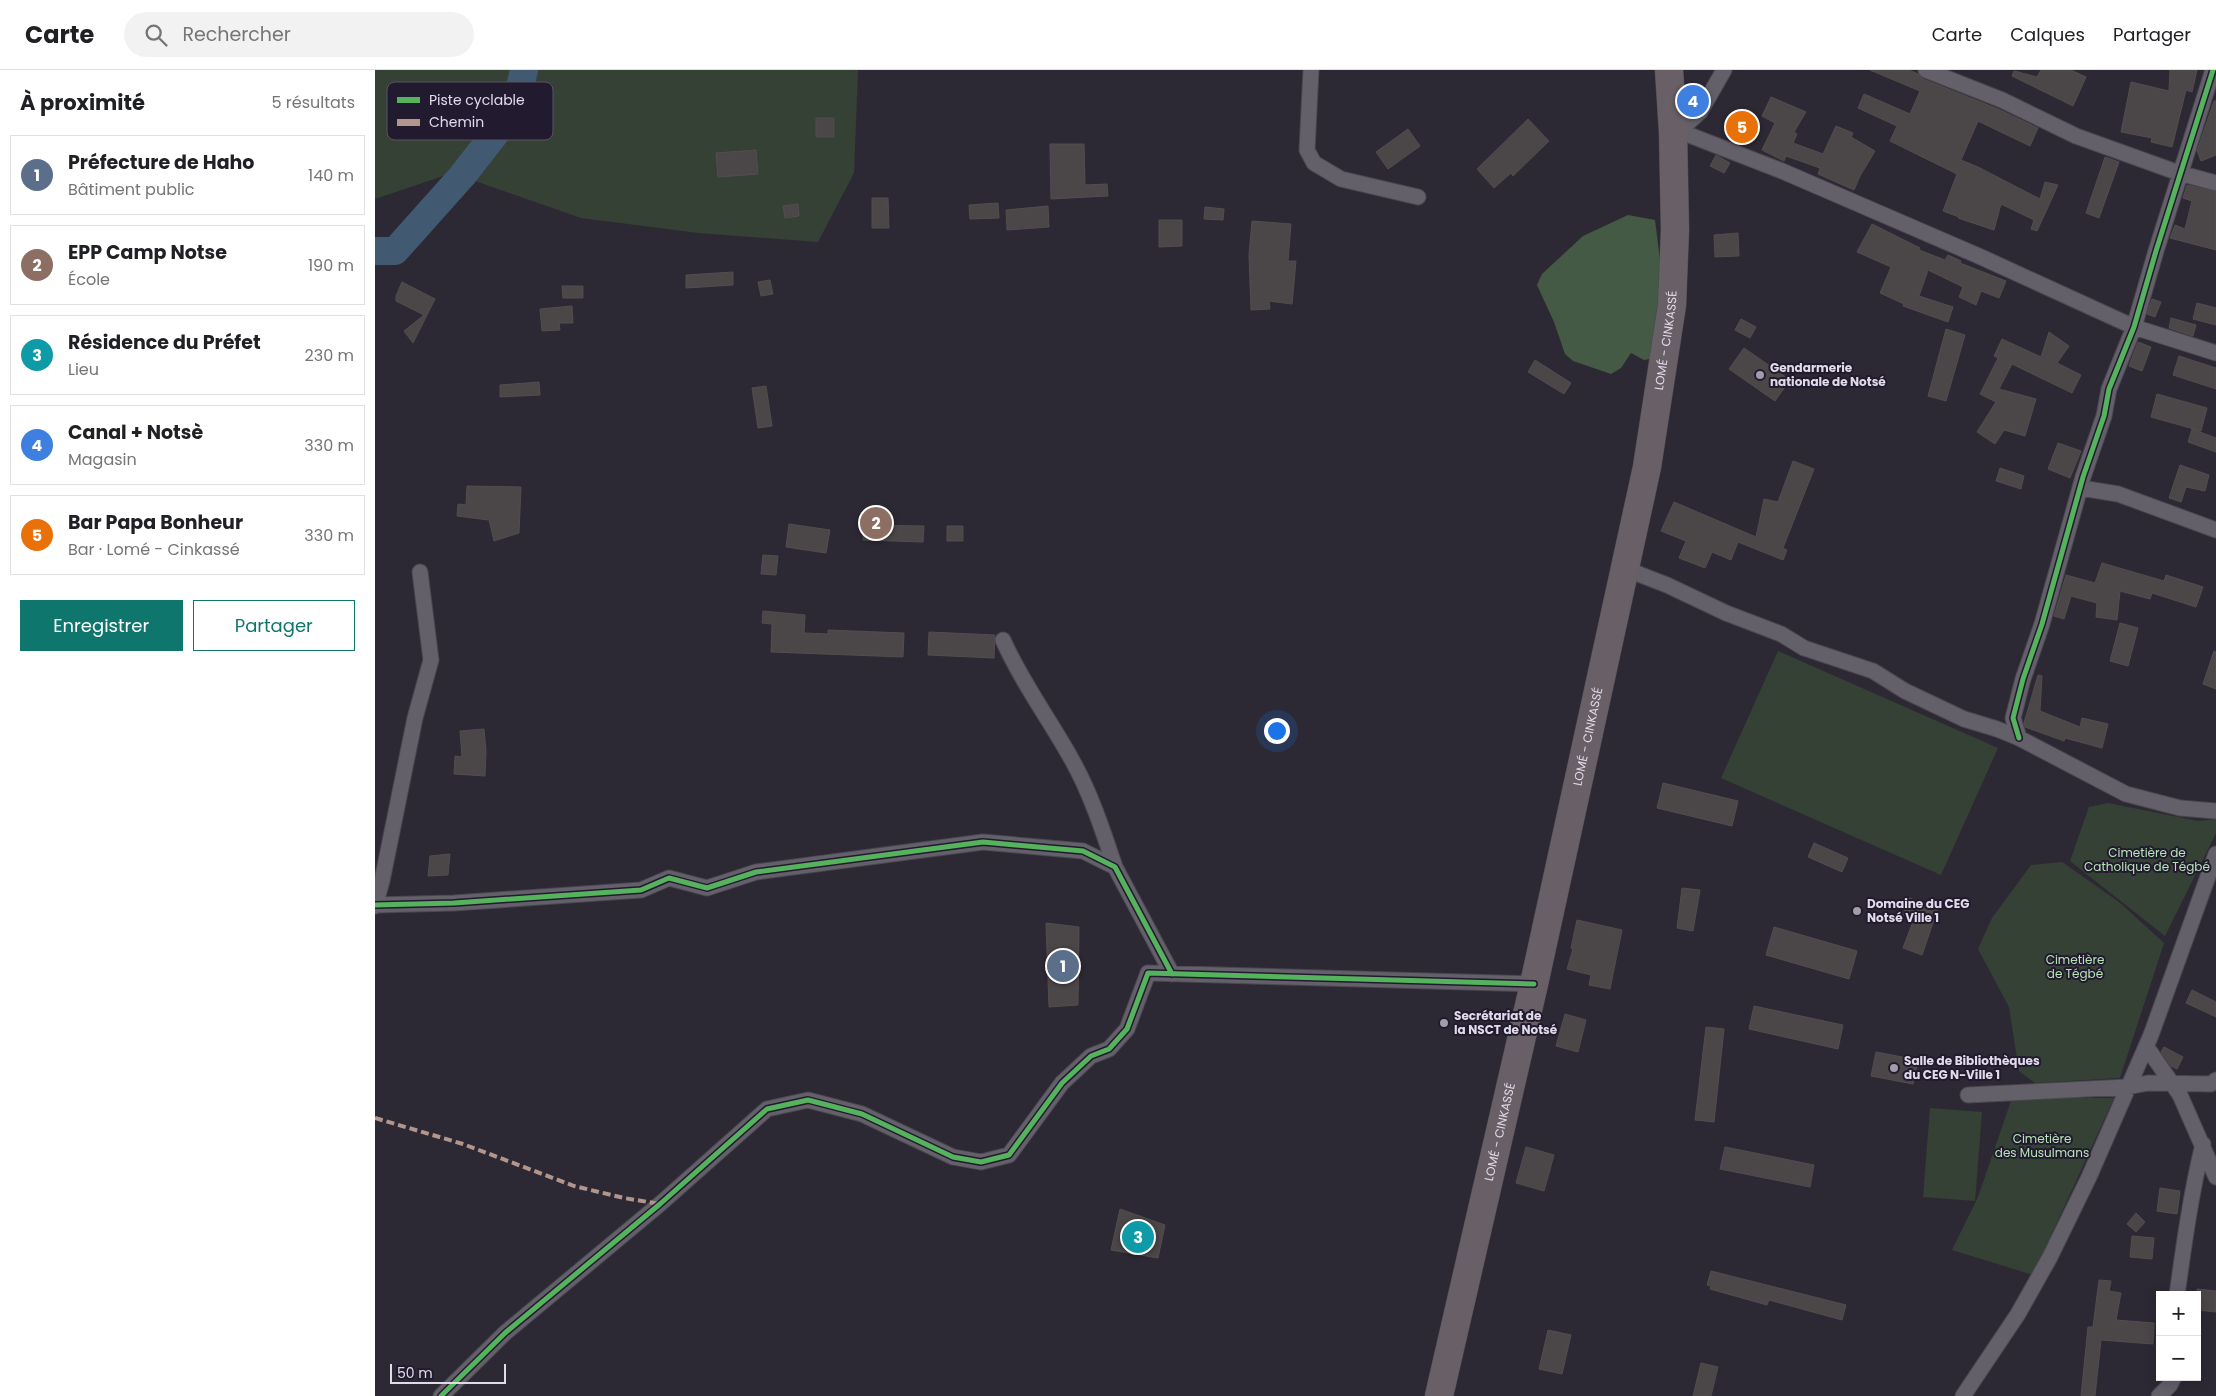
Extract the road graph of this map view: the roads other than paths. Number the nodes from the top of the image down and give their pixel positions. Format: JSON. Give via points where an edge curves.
{"nodes":[{"id":1,"x":1311,"y":70,"type":"edge"},
{"id":2,"x":1669,"y":70,"type":"edge"},
{"id":3,"x":1724,"y":70,"type":"edge"},
{"id":4,"x":1926,"y":70,"type":"edge"},
{"id":5,"x":2213,"y":70,"type":"edge"},
{"id":6,"x":1676,"y":131,"type":"junction"},
{"id":7,"x":2179,"y":174,"type":"junction"},
{"id":8,"x":2216,"y":184,"type":"edge"},
{"id":9,"x":1418,"y":197,"type":"dead end"},
{"id":10,"x":2134,"y":327,"type":"junction"},
{"id":11,"x":2216,"y":353,"type":"edge"},
{"id":12,"x":2081,"y":488,"type":"junction"},
{"id":13,"x":2216,"y":530,"type":"edge"},
{"id":14,"x":1623,"y":568,"type":"junction"},
{"id":15,"x":420,"y":572,"type":"dead end"},
{"id":16,"x":1003,"y":640,"type":"dead end"},
{"id":17,"x":2019,"y":738,"type":"junction"},
{"id":18,"x":2216,"y":811,"type":"edge"},
{"id":19,"x":2216,"y":854,"type":"edge"},
{"id":20,"x":1115,"y":868,"type":"junction"},
{"id":21,"x":375,"y":905,"type":"edge"},
{"id":22,"x":1172,"y":974,"type":"junction"},
{"id":23,"x":1534,"y":984,"type":"junction"},
{"id":24,"x":2145,"y":1046,"type":"junction"},
{"id":25,"x":2216,"y":1080,"type":"edge"},
{"id":26,"x":2171,"y":1084,"type":"junction"},
{"id":27,"x":2127,"y":1087,"type":"junction"},
{"id":28,"x":1968,"y":1095,"type":"dead end"},
{"id":29,"x":2203,"y":1144,"type":"junction"},
{"id":30,"x":2216,"y":1177,"type":"edge"},
{"id":31,"x":2178,"y":1291,"type":"edge"},
{"id":32,"x":2172,"y":1381,"type":"edge"},
{"id":33,"x":1969,"y":1394,"type":"edge"},
{"id":34,"x":441,"y":1396,"type":"edge"},
{"id":35,"x":1439,"y":1396,"type":"edge"},
{"id":36,"x":2159,"y":1396,"type":"edge"}],
"edges":[{"from":1,"to":9,"type":"street","via":[[1307,150],[1314,163],[1341,179]]},
{"from":2,"to":6,"type":"highway","name":"LOMÉ - CINKASSÉ"},
{"from":3,"to":6,"type":"street","via":[[1700,112]]},
{"from":4,"to":7,"type":"street","via":[[2003,100],[2076,136]]},
{"from":5,"to":7,"type":"street"},
{"from":6,"to":10,"type":"street","via":[[1782,171]]},
{"from":6,"to":14,"type":"highway","name":"LOMÉ - CINKASSÉ","via":[[1672,305],[1647,467]]},
{"from":7,"to":8,"type":"street"},
{"from":7,"to":10,"type":"street"},
{"from":10,"to":11,"type":"street"},
{"from":10,"to":12,"type":"street","via":[[2109,389],[2104,416]]},
{"from":12,"to":13,"type":"street","via":[[2118,494]]},
{"from":12,"to":17,"type":"street","via":[[2013,718]]},
{"from":14,"to":17,"type":"street","via":[[1781,634],[1804,648],[1873,672],[1964,719]]},
{"from":14,"to":23,"type":"highway","name":"LOMÉ - CINKASSÉ"},
{"from":15,"to":21,"type":"street","via":[[431,660],[415,718]]},
{"from":16,"to":20,"type":"street","via":[[1015,666],[1073,761],[1098,816]]},
{"from":17,"to":18,"type":"street","via":[[2126,794],[2180,808]]},
{"from":19,"to":24,"type":"street"},
{"from":20,"to":21,"type":"street","via":[[1083,851],[983,842],[755,872],[707,888],[669,878],[641,890]]},
{"from":20,"to":22,"type":"street"},
{"from":22,"to":23,"type":"street"},
{"from":22,"to":34,"type":"street","via":[[1148,973],[1127,1029],[1109,1049],[1091,1056],[1062,1083],[1009,1155],[981,1162],[953,1158],[862,1114],[808,1100],[767,1109],[505,1334]]},
{"from":23,"to":35,"type":"highway","name":"LOMÉ - CINKASSÉ"},
{"from":24,"to":26,"type":"street"},
{"from":24,"to":27,"type":"street"},
{"from":25,"to":26,"type":"street","via":[[2211,1084]]},
{"from":26,"to":27,"type":"street","via":[[2148,1083]]},
{"from":26,"to":29,"type":"street"},
{"from":27,"to":28,"type":"street"},
{"from":27,"to":33,"type":"street","via":[[2089,1177],[2050,1257]]},
{"from":29,"to":30,"type":"street"},
{"from":29,"to":31,"type":"street","via":[[2189,1210]]},
{"from":32,"to":36,"type":"street"}]}
